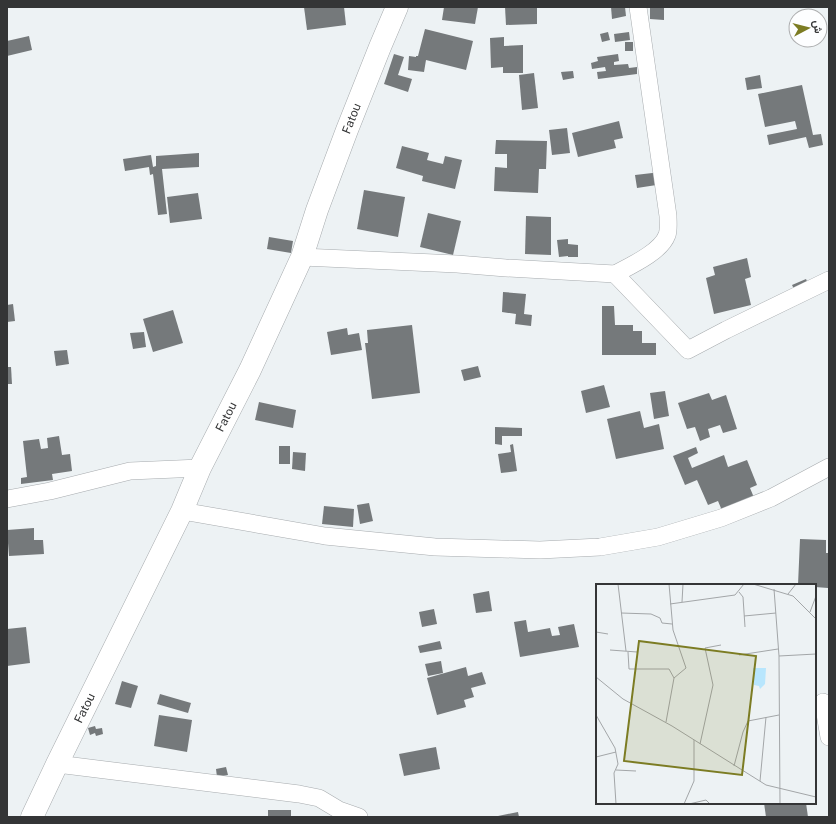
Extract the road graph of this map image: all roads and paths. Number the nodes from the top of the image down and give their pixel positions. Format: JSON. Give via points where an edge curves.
{"nodes":[{"id":1,"x":397,"y":7,"type":"edge"},
{"id":2,"x":638,"y":7,"type":"edge"},
{"id":3,"x":302,"y":257,"type":"junction"},
{"id":4,"x":615,"y":274,"type":"junction"},
{"id":5,"x":829,"y":280,"type":"edge"},
{"id":6,"x":829,"y":467,"type":"edge"},
{"id":7,"x":200,"y":468,"type":"junction"},
{"id":8,"x":7,"y":499,"type":"edge"},
{"id":9,"x":182,"y":511,"type":"junction"},
{"id":10,"x":823,"y":702,"type":"dead end"},
{"id":11,"x":829,"y":737,"type":"edge"},
{"id":12,"x":57,"y":764,"type":"junction"},
{"id":13,"x":32,"y":817,"type":"edge"},
{"id":14,"x":359,"y":817,"type":"edge"}],
"edges":[{"from":1,"to":3,"type":"street","name":"Fatou","via":[[347,130]]},
{"from":2,"to":4,"type":"street","via":[[668,216],[668,234],[662,245],[645,258]]},
{"from":3,"to":4,"type":"street"},
{"from":3,"to":7,"type":"street","name":"Fatou","via":[[250,370]]},
{"from":4,"to":5,"type":"street","via":[[688,350]]},
{"from":6,"to":9,"type":"street","via":[[770,498],[721,518],[658,538],[600,547],[540,550],[435,546],[324,536]]},
{"from":7,"to":8,"type":"street","via":[[130,471]]},
{"from":7,"to":9,"type":"street","name":"Fatou"},
{"from":9,"to":12,"type":"street","name":"Fatou"},
{"from":10,"to":11,"type":"street"},
{"from":12,"to":13,"type":"street","name":"Fatou"},
{"from":12,"to":14,"type":"street","via":[[299,794],[320,798],[339,810]]}]}
